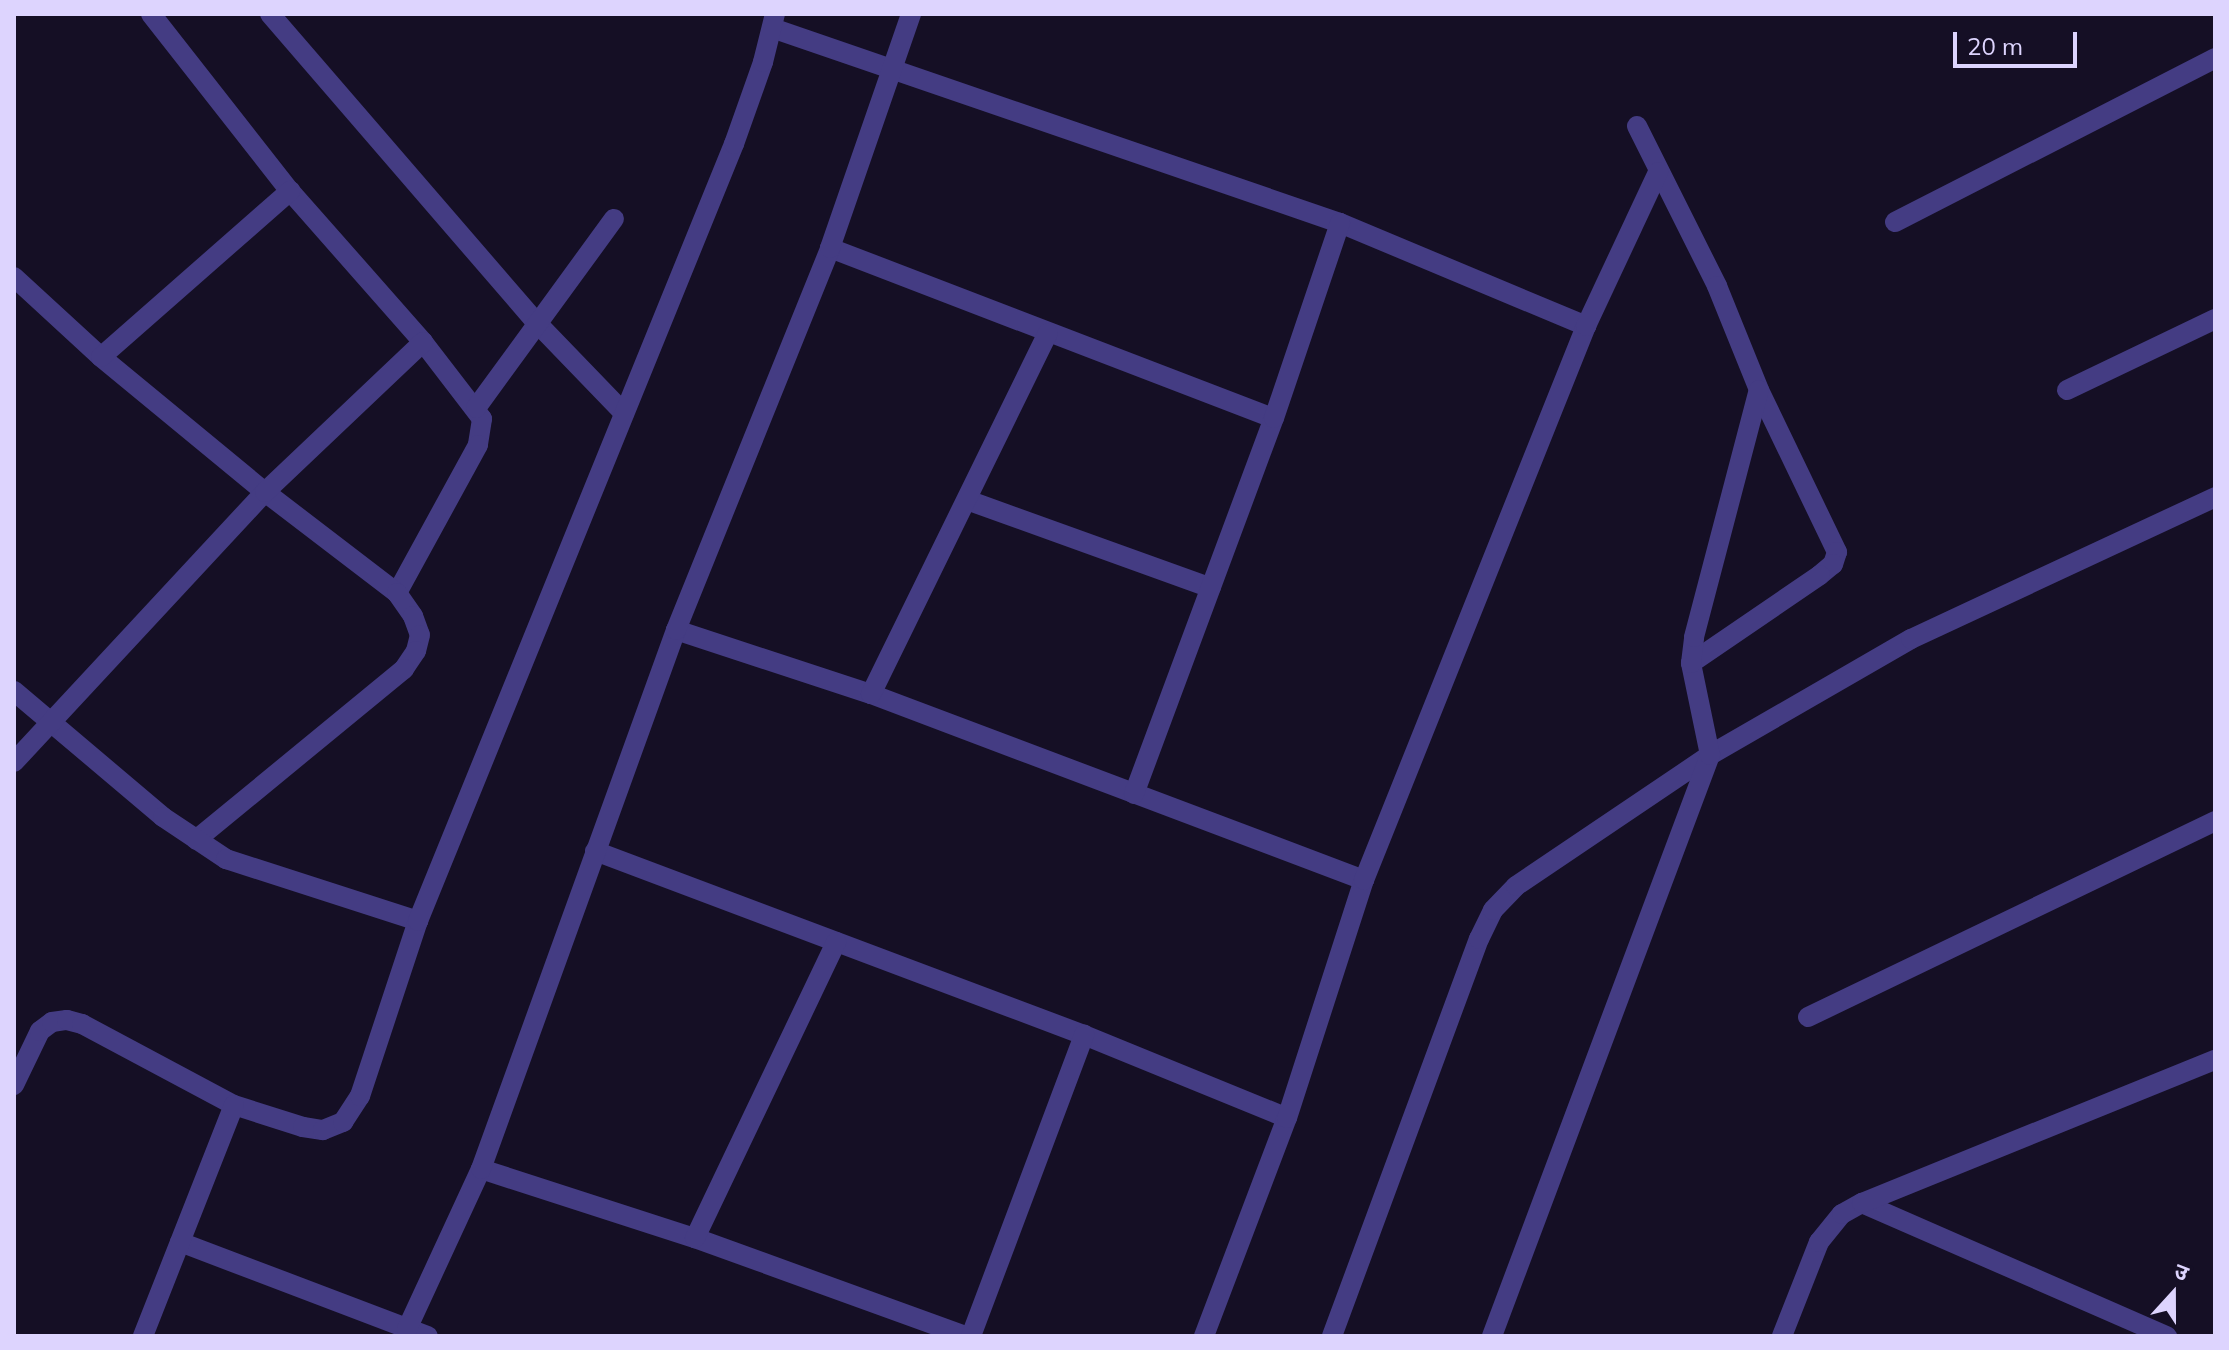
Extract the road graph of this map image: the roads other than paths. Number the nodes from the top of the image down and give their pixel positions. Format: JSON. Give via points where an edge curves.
{"nodes":[{"id":1,"x":151,"y":14,"type":"edge"},
{"id":2,"x":270,"y":14,"type":"edge"},
{"id":3,"x":911,"y":14,"type":"edge"},
{"id":4,"x":774,"y":21,"type":"edge"},
{"id":5,"x":2215,"y":58,"type":"edge"},
{"id":6,"x":892,"y":71,"type":"junction"},
{"id":7,"x":1637,"y":126,"type":"dead end"},
{"id":8,"x":1658,"y":172,"type":"junction"},
{"id":9,"x":290,"y":191,"type":"junction"},
{"id":10,"x":614,"y":219,"type":"dead end"},
{"id":11,"x":1895,"y":222,"type":"dead end"},
{"id":12,"x":1340,"y":223,"type":"junction"},
{"id":13,"x":830,"y":248,"type":"junction"},
{"id":14,"x":16,"y":283,"type":"edge"},
{"id":15,"x":2215,"y":319,"type":"edge"},
{"id":16,"x":538,"y":324,"type":"junction"},
{"id":17,"x":1586,"y":326,"type":"junction"},
{"id":18,"x":1048,"y":333,"type":"junction"},
{"id":19,"x":423,"y":342,"type":"junction"},
{"id":20,"x":101,"y":357,"type":"junction"},
{"id":21,"x":1759,"y":390,"type":"junction"},
{"id":22,"x":2067,"y":390,"type":"dead end"},
{"id":23,"x":476,"y":408,"type":"junction"},
{"id":24,"x":624,"y":413,"type":"junction"},
{"id":25,"x":1274,"y":418,"type":"junction"},
{"id":26,"x":265,"y":492,"type":"junction"},
{"id":27,"x":2215,"y":497,"type":"edge"},
{"id":28,"x":967,"y":500,"type":"junction"},
{"id":29,"x":1211,"y":588,"type":"junction"},
{"id":30,"x":397,"y":593,"type":"junction"},
{"id":31,"x":676,"y":630,"type":"junction"},
{"id":32,"x":1691,"y":663,"type":"junction"},
{"id":33,"x":14,"y":691,"type":"edge"},
{"id":34,"x":871,"y":694,"type":"junction"},
{"id":35,"x":50,"y":725,"type":"junction"},
{"id":36,"x":1710,"y":755,"type":"junction"},
{"id":37,"x":14,"y":762,"type":"edge"},
{"id":38,"x":1134,"y":794,"type":"junction"},
{"id":39,"x":2215,"y":821,"type":"edge"},
{"id":40,"x":196,"y":840,"type":"junction"},
{"id":41,"x":595,"y":851,"type":"junction"},
{"id":42,"x":1364,"y":880,"type":"junction"},
{"id":43,"x":418,"y":921,"type":"junction"},
{"id":44,"x":836,"y":942,"type":"junction"},
{"id":45,"x":1808,"y":1017,"type":"dead end"},
{"id":46,"x":1084,"y":1035,"type":"junction"},
{"id":47,"x":2215,"y":1060,"type":"edge"},
{"id":48,"x":14,"y":1085,"type":"edge"},
{"id":49,"x":234,"y":1105,"type":"junction"},
{"id":50,"x":1287,"y":1118,"type":"junction"},
{"id":51,"x":481,"y":1169,"type":"junction"},
{"id":52,"x":1862,"y":1203,"type":"junction"},
{"id":53,"x":695,"y":1238,"type":"junction"},
{"id":54,"x":180,"y":1242,"type":"junction"},
{"id":55,"x":407,"y":1329,"type":"junction"},
{"id":56,"x":2154,"y":1334,"type":"edge"},
{"id":57,"x":143,"y":1336,"type":"edge"},
{"id":58,"x":428,"y":1336,"type":"edge"},
{"id":59,"x":969,"y":1336,"type":"edge"},
{"id":60,"x":1204,"y":1336,"type":"edge"},
{"id":61,"x":1332,"y":1336,"type":"edge"},
{"id":62,"x":1492,"y":1336,"type":"edge"},
{"id":63,"x":1782,"y":1336,"type":"edge"}],
"edges":[{"from":1,"to":9,"type":"street"},
{"from":2,"to":16,"type":"street"},
{"from":3,"to":6,"type":"street"},
{"from":4,"to":6,"type":"street"},
{"from":4,"to":24,"type":"street","via":[[734,144]]},
{"from":5,"to":11,"type":"street"},
{"from":6,"to":12,"type":"street"},
{"from":6,"to":13,"type":"street"},
{"from":7,"to":8,"type":"street"},
{"from":8,"to":17,"type":"street"},
{"from":8,"to":21,"type":"street","via":[[1717,286]]},
{"from":9,"to":19,"type":"street"},
{"from":9,"to":20,"type":"street"},
{"from":10,"to":16,"type":"street"},
{"from":12,"to":17,"type":"street"},
{"from":12,"to":25,"type":"street"},
{"from":13,"to":18,"type":"street"},
{"from":13,"to":31,"type":"street"},
{"from":14,"to":20,"type":"street"},
{"from":15,"to":22,"type":"street"},
{"from":16,"to":23,"type":"street"},
{"from":16,"to":24,"type":"street"},
{"from":17,"to":42,"type":"street"},
{"from":18,"to":25,"type":"street"},
{"from":18,"to":28,"type":"street"},
{"from":19,"to":23,"type":"street"},
{"from":19,"to":26,"type":"street"},
{"from":20,"to":26,"type":"street"},
{"from":21,"to":32,"type":"street"},
{"from":21,"to":32,"type":"street","via":[[1837,552],[1820,575]]},
{"from":23,"to":30,"type":"street","via":[[483,432],[478,445]]},
{"from":24,"to":43,"type":"street"},
{"from":25,"to":29,"type":"street"},
{"from":26,"to":30,"type":"street"},
{"from":26,"to":35,"type":"street"},
{"from":27,"to":36,"type":"street","via":[[1911,639]]},
{"from":28,"to":29,"type":"street"},
{"from":28,"to":34,"type":"street"},
{"from":29,"to":38,"type":"street"},
{"from":30,"to":40,"type":"street","via":[[420,635],[404,669]]},
{"from":31,"to":34,"type":"street"},
{"from":31,"to":41,"type":"street"},
{"from":32,"to":36,"type":"street"},
{"from":33,"to":35,"type":"street"},
{"from":34,"to":38,"type":"street"},
{"from":35,"to":37,"type":"street"},
{"from":35,"to":40,"type":"street"},
{"from":36,"to":61,"type":"street","via":[[1516,886],[1493,910]]},
{"from":36,"to":62,"type":"street"},
{"from":38,"to":42,"type":"street"},
{"from":39,"to":45,"type":"street"},
{"from":40,"to":43,"type":"street","via":[[263,873]]},
{"from":41,"to":44,"type":"street"},
{"from":41,"to":51,"type":"street"},
{"from":42,"to":50,"type":"street"},
{"from":43,"to":49,"type":"street","via":[[360,1096],[343,1122],[323,1130],[303,1127]]},
{"from":44,"to":46,"type":"street"},
{"from":44,"to":53,"type":"street"},
{"from":46,"to":50,"type":"street"},
{"from":46,"to":59,"type":"street"},
{"from":47,"to":52,"type":"street"},
{"from":48,"to":49,"type":"street","via":[[40,1031],[67,1020]]},
{"from":49,"to":54,"type":"street"},
{"from":50,"to":60,"type":"street"},
{"from":51,"to":53,"type":"street"},
{"from":51,"to":55,"type":"street"},
{"from":52,"to":56,"type":"street"},
{"from":52,"to":63,"type":"street","via":[[1842,1214],[1819,1242]]},
{"from":53,"to":59,"type":"street"},
{"from":54,"to":55,"type":"street"},
{"from":54,"to":57,"type":"street"},
{"from":55,"to":58,"type":"street"}]}
